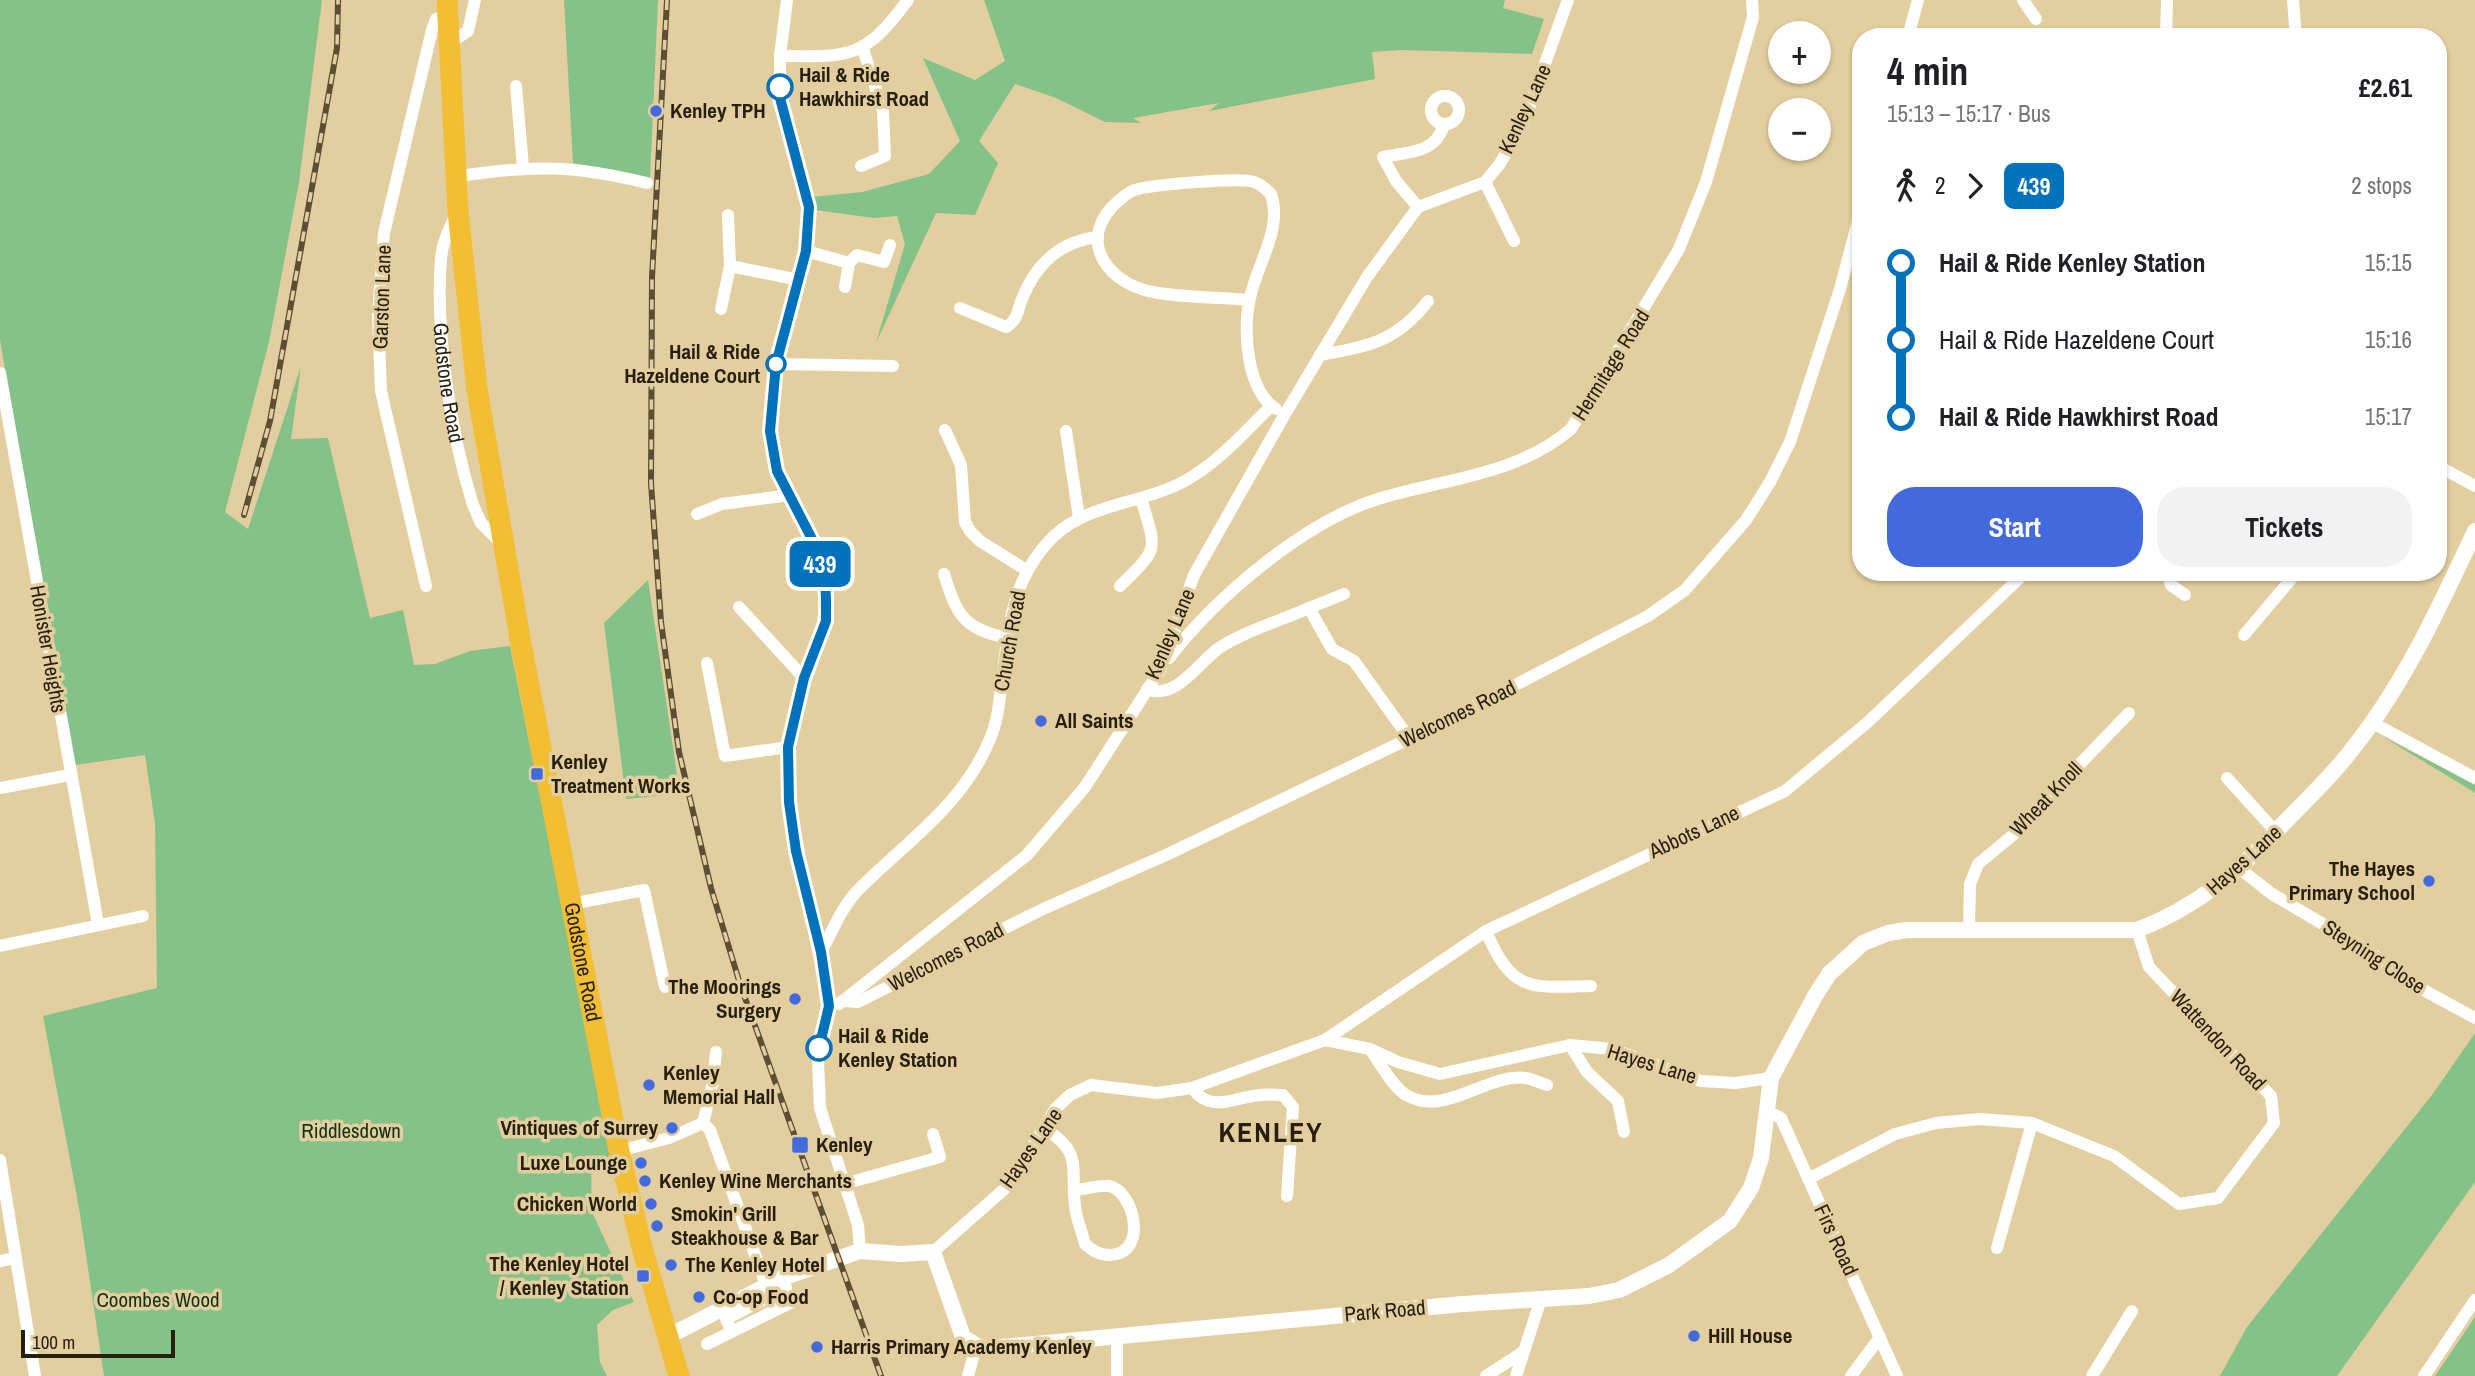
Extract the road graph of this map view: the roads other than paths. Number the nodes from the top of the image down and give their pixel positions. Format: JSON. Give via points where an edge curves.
{"nodes":[{"id":1,"x":475,"y":0,"type":"edge"},
{"id":2,"x":787,"y":0,"type":"edge"},
{"id":3,"x":908,"y":0,"type":"edge"},
{"id":4,"x":1568,"y":0,"type":"edge"},
{"id":5,"x":1752,"y":0,"type":"edge"},
{"id":6,"x":1918,"y":0,"type":"edge"},
{"id":7,"x":2023,"y":0,"type":"edge"},
{"id":8,"x":2167,"y":0,"type":"edge"},
{"id":9,"x":2293,"y":0,"type":"edge"},
{"id":10,"x":447,"y":18,"type":"edge"},
{"id":11,"x":2036,"y":19,"type":"dead end"},
{"id":12,"x":1910,"y":28,"type":"edge"},
{"id":13,"x":2166,"y":28,"type":"edge"},
{"id":14,"x":2295,"y":28,"type":"edge"},
{"id":15,"x":863,"y":49,"type":"junction"},
{"id":16,"x":780,"y":57,"type":"junction"},
{"id":17,"x":516,"y":86,"type":"dead end"},
{"id":18,"x":1444,"y":124,"type":"dead end"},
{"id":19,"x":861,"y":166,"type":"dead end"},
{"id":20,"x":523,"y":167,"type":"junction"},
{"id":21,"x":455,"y":173,"type":"junction"},
{"id":22,"x":1485,"y":181,"type":"junction"},
{"id":23,"x":647,"y":183,"type":"dead end"},
{"id":24,"x":1418,"y":207,"type":"junction"},
{"id":25,"x":728,"y":215,"type":"dead end"},
{"id":26,"x":1098,"y":237,"type":"junction"},
{"id":27,"x":1514,"y":241,"type":"dead end"},
{"id":28,"x":1852,"y":243,"type":"edge"},
{"id":29,"x":890,"y":244,"type":"dead end"},
{"id":30,"x":806,"y":251,"type":"junction"},
{"id":31,"x":849,"y":263,"type":"junction"},
{"id":32,"x":730,"y":266,"type":"junction"},
{"id":33,"x":799,"y":280,"type":"junction"},
{"id":34,"x":845,"y":287,"type":"dead end"},
{"id":35,"x":1249,"y":300,"type":"junction"},
{"id":36,"x":1428,"y":301,"type":"dead end"},
{"id":37,"x":960,"y":308,"type":"dead end"},
{"id":38,"x":721,"y":309,"type":"dead end"},
{"id":39,"x":1320,"y":355,"type":"junction"},
{"id":40,"x":776,"y":364,"type":"junction"},
{"id":41,"x":893,"y":366,"type":"dead end"},
{"id":42,"x":0,"y":373,"type":"edge"},
{"id":43,"x":1271,"y":406,"type":"junction"},
{"id":44,"x":1285,"y":414,"type":"junction"},
{"id":45,"x":945,"y":430,"type":"dead end"},
{"id":46,"x":1066,"y":431,"type":"dead end"},
{"id":47,"x":2447,"y":472,"type":"edge"},
{"id":48,"x":2475,"y":486,"type":"edge"},
{"id":49,"x":790,"y":495,"type":"junction"},
{"id":50,"x":1141,"y":498,"type":"junction"},
{"id":51,"x":697,"y":514,"type":"dead end"},
{"id":52,"x":1079,"y":518,"type":"junction"},
{"id":53,"x":2475,"y":531,"type":"edge"},
{"id":54,"x":1026,"y":570,"type":"junction"},
{"id":55,"x":944,"y":574,"type":"dead end"},
{"id":56,"x":2017,"y":581,"type":"edge"},
{"id":57,"x":2170,"y":581,"type":"edge"},
{"id":58,"x":2289,"y":581,"type":"edge"},
{"id":59,"x":426,"y":586,"type":"dead end"},
{"id":60,"x":1120,"y":586,"type":"dead end"},
{"id":61,"x":1344,"y":594,"type":"dead end"},
{"id":62,"x":2185,"y":595,"type":"dead end"},
{"id":63,"x":739,"y":607,"type":"dead end"},
{"id":64,"x":1309,"y":608,"type":"junction"},
{"id":65,"x":2244,"y":635,"type":"dead end"},
{"id":66,"x":1008,"y":638,"type":"junction"},
{"id":67,"x":707,"y":663,"type":"dead end"},
{"id":68,"x":1160,"y":670,"type":"junction"},
{"id":69,"x":804,"y":678,"type":"junction"},
{"id":70,"x":1147,"y":689,"type":"junction"},
{"id":71,"x":2129,"y":713,"type":"dead end"},
{"id":72,"x":2371,"y":722,"type":"junction"},
{"id":73,"x":1409,"y":738,"type":"junction"},
{"id":74,"x":788,"y":747,"type":"junction"},
{"id":75,"x":70,"y":775,"type":"junction"},
{"id":76,"x":2227,"y":778,"type":"dead end"},
{"id":77,"x":2475,"y":778,"type":"edge"},
{"id":78,"x":0,"y":788,"type":"edge"},
{"id":79,"x":2276,"y":832,"type":"junction"},
{"id":80,"x":2240,"y":869,"type":"junction"},
{"id":81,"x":571,"y":904,"type":"junction"},
{"id":82,"x":144,"y":916,"type":"dead end"},
{"id":83,"x":98,"y":924,"type":"junction"},
{"id":84,"x":1969,"y":929,"type":"junction"},
{"id":85,"x":2137,"y":930,"type":"junction"},
{"id":86,"x":1486,"y":931,"type":"junction"},
{"id":87,"x":0,"y":946,"type":"edge"},
{"id":88,"x":821,"y":952,"type":"junction"},
{"id":89,"x":1591,"y":986,"type":"dead end"},
{"id":90,"x":665,"y":987,"type":"dead end"},
{"id":91,"x":844,"y":1001,"type":"junction"},
{"id":92,"x":829,"y":1006,"type":"junction"},
{"id":93,"x":2475,"y":1018,"type":"edge"},
{"id":94,"x":1325,"y":1040,"type":"junction"},
{"id":95,"x":1570,"y":1045,"type":"junction"},
{"id":96,"x":1370,"y":1049,"type":"junction"},
{"id":97,"x":716,"y":1052,"type":"dead end"},
{"id":98,"x":1771,"y":1078,"type":"junction"},
{"id":99,"x":1547,"y":1085,"type":"dead end"},
{"id":100,"x":1192,"y":1088,"type":"junction"},
{"id":101,"x":1767,"y":1111,"type":"junction"},
{"id":102,"x":704,"y":1123,"type":"junction"},
{"id":103,"x":2032,"y":1123,"type":"junction"},
{"id":104,"x":1044,"y":1128,"type":"junction"},
{"id":105,"x":1623,"y":1132,"type":"dead end"},
{"id":106,"x":933,"y":1133,"type":"dead end"},
{"id":107,"x":620,"y":1151,"type":"junction"},
{"id":108,"x":0,"y":1160,"type":"edge"},
{"id":109,"x":1808,"y":1179,"type":"junction"},
{"id":110,"x":844,"y":1184,"type":"junction"},
{"id":111,"x":1076,"y":1190,"type":"junction"},
{"id":112,"x":1287,"y":1196,"type":"dead end"},
{"id":113,"x":4,"y":1229,"type":"edge"},
{"id":114,"x":1997,"y":1248,"type":"dead end"},
{"id":115,"x":860,"y":1251,"type":"junction"},
{"id":116,"x":933,"y":1252,"type":"junction"},
{"id":117,"x":15,"y":1258,"type":"junction"},
{"id":118,"x":0,"y":1261,"type":"edge"},
{"id":119,"x":782,"y":1278,"type":"junction"},
{"id":120,"x":766,"y":1285,"type":"junction"},
{"id":121,"x":1541,"y":1299,"type":"junction"},
{"id":122,"x":2475,"y":1300,"type":"edge"},
{"id":123,"x":794,"y":1301,"type":"dead end"},
{"id":124,"x":2132,"y":1311,"type":"dead end"},
{"id":125,"x":731,"y":1330,"type":"junction"},
{"id":126,"x":1117,"y":1335,"type":"junction"},
{"id":127,"x":669,"y":1336,"type":"junction"},
{"id":128,"x":1880,"y":1337,"type":"junction"},
{"id":129,"x":707,"y":1344,"type":"dead end"},
{"id":130,"x":976,"y":1347,"type":"junction"},
{"id":131,"x":1523,"y":1352,"type":"junction"},
{"id":132,"x":35,"y":1376,"type":"edge"},
{"id":133,"x":679,"y":1376,"type":"edge"},
{"id":134,"x":968,"y":1376,"type":"edge"},
{"id":135,"x":1117,"y":1376,"type":"edge"},
{"id":136,"x":1486,"y":1376,"type":"edge"},
{"id":137,"x":1516,"y":1376,"type":"edge"},
{"id":138,"x":1851,"y":1376,"type":"edge"},
{"id":139,"x":1897,"y":1376,"type":"edge"},
{"id":140,"x":2092,"y":1376,"type":"edge"},
{"id":141,"x":2424,"y":1376,"type":"edge"}],
"edges":[{"from":1,"to":10,"type":"street","name":"Garston Lane","via":[[468,31],[459,37]]},
{"from":2,"to":16,"type":"street"},
{"from":3,"to":15,"type":"street"},
{"from":4,"to":22,"type":"street","name":"Kenley Lane","via":[[1523,124]]},
{"from":5,"to":68,"type":"street","name":"Hermitage Road","via":[[1753,17],[1706,182],[1679,249],[1571,429],[1522,461],[1349,510],[1258,568],[1190,631]]},
{"from":6,"to":12,"type":"street"},
{"from":7,"to":11,"type":"street"},
{"from":8,"to":13,"type":"street"},
{"from":9,"to":14,"type":"street"},
{"from":10,"to":21,"type":"highway","name":"Godstone Road"},
{"from":10,"to":59,"type":"street","name":"Garston Lane","via":[[438,18],[433,25],[384,233],[378,315],[381,391]]},
{"from":15,"to":16,"type":"street","via":[[833,57]]},
{"from":15,"to":19,"type":"street","via":[[883,111],[885,156]]},
{"from":16,"to":30,"type":"street","via":[[780,98],[809,207]]},
{"from":17,"to":20,"type":"street"},
{"from":18,"to":24,"type":"street","via":[[1434,143],[1422,150],[1382,157]]},
{"from":20,"to":21,"type":"street"},
{"from":20,"to":23,"type":"street","via":[[579,168]]},
{"from":21,"to":81,"type":"highway","name":"Godstone Road","via":[[471,354]]},
{"from":22,"to":24,"type":"street"},
{"from":22,"to":27,"type":"street"},
{"from":24,"to":39,"type":"street","name":"Kenley Lane","via":[[1367,277]]},
{"from":25,"to":32,"type":"street"},
{"from":26,"to":35,"type":"street","via":[[1104,264],[1134,286],[1152,292]]},
{"from":26,"to":35,"type":"street","via":[[1107,213],[1132,191],[1222,179],[1255,182],[1271,194],[1276,213]]},
{"from":26,"to":37,"type":"street","via":[[1081,239],[1046,259],[1030,280],[1017,318],[1006,327]]},
{"from":28,"to":73,"type":"street","name":"Welcomes Road","via":[[1790,442],[1746,520],[1716,556],[1685,590],[1647,616]]},
{"from":29,"to":31,"type":"street","via":[[884,262],[857,254]]},
{"from":30,"to":31,"type":"street"},
{"from":30,"to":33,"type":"street"},
{"from":31,"to":34,"type":"street"},
{"from":32,"to":33,"type":"street"},
{"from":32,"to":38,"type":"street"},
{"from":33,"to":40,"type":"street"},
{"from":35,"to":43,"type":"street","via":[[1249,358],[1255,384]]},
{"from":36,"to":39,"type":"street","via":[[1411,322],[1371,346]]},
{"from":39,"to":44,"type":"street","name":"Kenley Lane"},
{"from":40,"to":41,"type":"street"},
{"from":40,"to":49,"type":"street","via":[[770,431],[773,457]]},
{"from":42,"to":75,"type":"street","name":"Honister Heights"},
{"from":43,"to":44,"type":"street"},
{"from":43,"to":50,"type":"street","name":"Church Road","via":[[1212,464],[1179,485]]},
{"from":44,"to":68,"type":"street","name":"Kenley Lane","via":[[1195,575]]},
{"from":45,"to":54,"type":"street","via":[[961,465],[965,522],[970,531]]},
{"from":46,"to":52,"type":"street"},
{"from":47,"to":48,"type":"street"},
{"from":49,"to":51,"type":"street","via":[[722,504]]},
{"from":49,"to":69,"type":"street","via":[[825,579],[826,621]]},
{"from":50,"to":52,"type":"street","name":"Church Road"},
{"from":50,"to":60,"type":"street","via":[[1153,543],[1149,558]]},
{"from":52,"to":54,"type":"street","name":"Church Road","via":[[1056,534]]},
{"from":53,"to":72,"type":"street","name":"Hayes Lane","via":[[2436,618]]},
{"from":54,"to":66,"type":"street","name":"Church Road","via":[[1014,598]]},
{"from":55,"to":66,"type":"street","via":[[954,605],[968,623],[982,633]]},
{"from":56,"to":86,"type":"street","name":"Abbots Lane","via":[[1868,722],[1785,791]]},
{"from":57,"to":62,"type":"street"},
{"from":58,"to":65,"type":"street"},
{"from":61,"to":64,"type":"street"},
{"from":63,"to":69,"type":"street"},
{"from":64,"to":70,"type":"street","via":[[1220,648],[1194,673],[1163,691]]},
{"from":64,"to":73,"type":"street","via":[[1332,649],[1354,661]]},
{"from":66,"to":88,"type":"street","name":"Church Road","via":[[996,720],[965,785],[915,841],[858,890]]},
{"from":67,"to":74,"type":"street","via":[[725,756]]},
{"from":68,"to":70,"type":"street","name":"Kenley Lane"},
{"from":69,"to":74,"type":"street"},
{"from":70,"to":91,"type":"street","name":"Kenley Lane","via":[[1085,787],[1027,855]]},
{"from":71,"to":84,"type":"street","name":"Wheat Knoll","via":[[2030,821],[1978,864],[1970,884]]},
{"from":72,"to":77,"type":"street"},
{"from":72,"to":79,"type":"street","name":"Hayes Lane","via":[[2350,753]]},
{"from":73,"to":91,"type":"street","name":"Welcomes Road","via":[[1043,909],[858,1002]]},
{"from":74,"to":88,"type":"street","via":[[796,851]]},
{"from":75,"to":78,"type":"street"},
{"from":75,"to":83,"type":"street","name":"Honister Heights"},
{"from":76,"to":79,"type":"street"},
{"from":79,"to":80,"type":"street","name":"Hayes Lane"},
{"from":80,"to":85,"type":"street","name":"Hayes Lane","via":[[2213,891]]},
{"from":80,"to":93,"type":"street","name":"Steyning Close","via":[[2418,987]]},
{"from":81,"to":90,"type":"street","via":[[644,890]]},
{"from":81,"to":107,"type":"highway","name":"Godstone Road"},
{"from":82,"to":83,"type":"street"},
{"from":83,"to":87,"type":"street"},
{"from":84,"to":85,"type":"street","name":"Hayes Lane"},
{"from":84,"to":98,"type":"street","name":"Hayes Lane","via":[[1907,930],[1863,943],[1829,974]]},
{"from":85,"to":103,"type":"street","name":"Wattendon Road","via":[[2149,967],[2271,1096],[2274,1123],[2218,1198],[2179,1204],[2114,1156]]},
{"from":86,"to":89,"type":"street","via":[[1502,965],[1523,982],[1543,988]]},
{"from":86,"to":94,"type":"street","name":"Abbots Lane"},
{"from":88,"to":92,"type":"street"},
{"from":91,"to":92,"type":"street","name":"Kenley Lane"},
{"from":92,"to":110,"type":"street","via":[[816,1081]]},
{"from":94,"to":96,"type":"street","name":"Hayes Lane"},
{"from":94,"to":100,"type":"street","name":"Hayes Lane"},
{"from":95,"to":96,"type":"street","name":"Hayes Lane","via":[[1440,1074]]},
{"from":95,"to":98,"type":"street","name":"Hayes Lane","via":[[1612,1049],[1701,1081]]},
{"from":95,"to":105,"type":"street","via":[[1587,1072],[1618,1101]]},
{"from":96,"to":99,"type":"street","via":[[1404,1094],[1419,1100],[1452,1099],[1489,1083],[1525,1078]]},
{"from":97,"to":102,"type":"street"},
{"from":98,"to":101,"type":"street","name":"Park Road"},
{"from":100,"to":104,"type":"street","name":"Hayes Lane","via":[[1157,1093],[1091,1085],[1070,1095]]},
{"from":100,"to":112,"type":"street","via":[[1200,1099],[1214,1104],[1261,1094],[1283,1095],[1293,1107]]},
{"from":101,"to":109,"type":"street","name":"Firs Road","via":[[1781,1118]]},
{"from":101,"to":121,"type":"street","name":"Park Road","via":[[1751,1188],[1730,1221],[1670,1265],[1619,1290]]},
{"from":102,"to":107,"type":"street"},
{"from":102,"to":120,"type":"street"},
{"from":103,"to":109,"type":"street","name":"Wattendon Road","via":[[1980,1119],[1936,1123],[1895,1134]]},
{"from":103,"to":114,"type":"street"},
{"from":104,"to":111,"type":"street","via":[[1068,1146]]},
{"from":104,"to":116,"type":"street","name":"Hayes Lane","via":[[1009,1185]]},
{"from":106,"to":110,"type":"street","via":[[940,1157]]},
{"from":107,"to":127,"type":"highway","name":"Godstone Road","via":[[641,1244]]},
{"from":108,"to":113,"type":"street"},
{"from":109,"to":128,"type":"street","name":"Firs Road"},
{"from":110,"to":115,"type":"street","via":[[858,1225]]},
{"from":111,"to":111,"type":"street","via":[[1074,1204],[1085,1244],[1102,1255],[1122,1254],[1131,1247],[1135,1237],[1126,1199],[1111,1186]]},
{"from":113,"to":117,"type":"street"},
{"from":115,"to":116,"type":"street"},
{"from":115,"to":119,"type":"street"},
{"from":116,"to":130,"type":"street","via":[[963,1337]]},
{"from":117,"to":118,"type":"street"},
{"from":117,"to":132,"type":"street"},
{"from":119,"to":120,"type":"street"},
{"from":119,"to":125,"type":"street","via":[[786,1289],[726,1319]]},
{"from":120,"to":127,"type":"street"},
{"from":121,"to":126,"type":"street","name":"Park Road"},
{"from":121,"to":131,"type":"street"},
{"from":122,"to":141,"type":"street"},
{"from":123,"to":125,"type":"street"},
{"from":124,"to":140,"type":"street"},
{"from":125,"to":129,"type":"street"},
{"from":126,"to":130,"type":"street","name":"Park Road"},
{"from":126,"to":135,"type":"street"},
{"from":127,"to":133,"type":"highway","name":"Godstone Road"},
{"from":128,"to":138,"type":"street"},
{"from":128,"to":139,"type":"street","name":"Firs Road"},
{"from":130,"to":134,"type":"street"},
{"from":131,"to":136,"type":"street"},
{"from":131,"to":137,"type":"street"}]}
